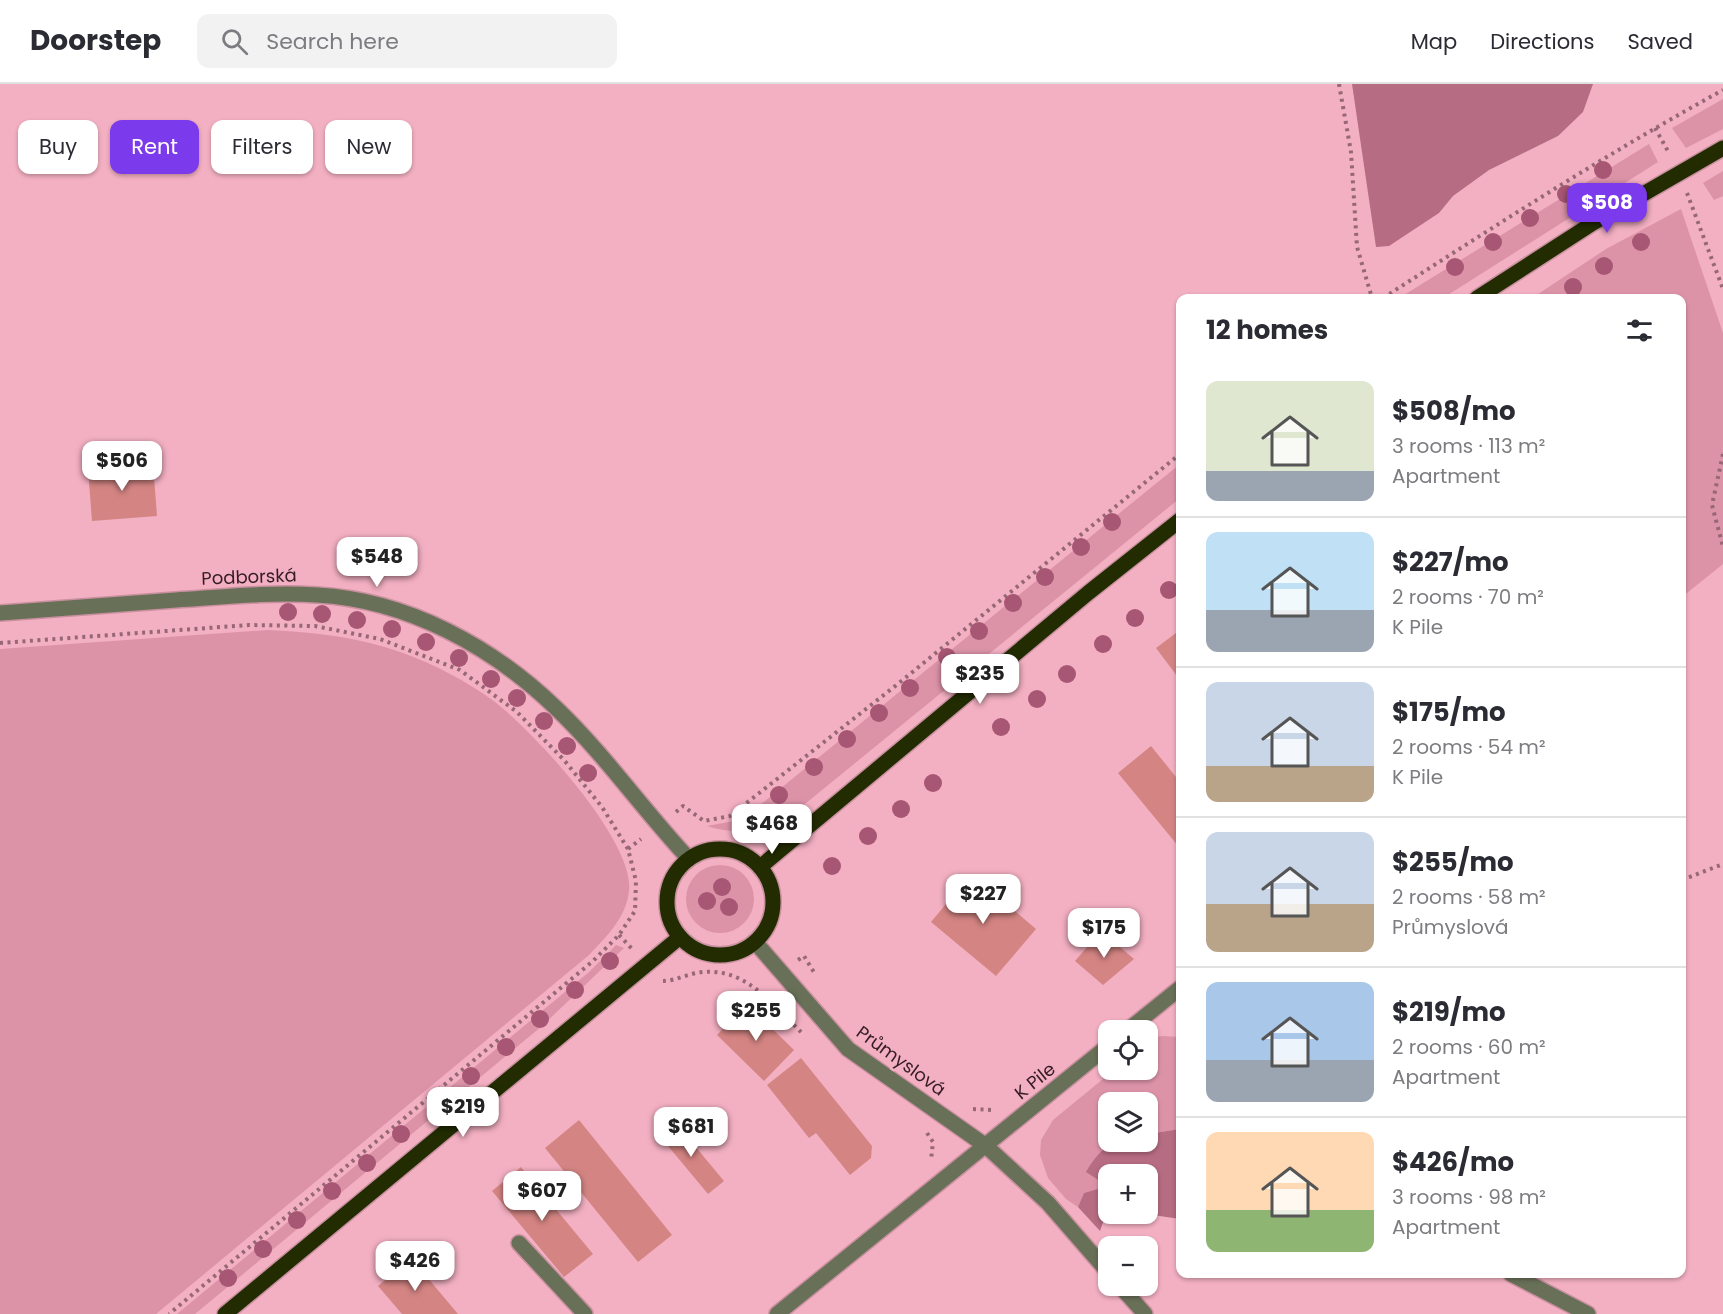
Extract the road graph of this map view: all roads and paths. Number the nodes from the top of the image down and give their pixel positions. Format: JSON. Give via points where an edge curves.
{"nodes":[{"id":1,"x":1339,"y":84,"type":"edge"},
{"id":2,"x":1723,"y":90,"type":"edge"},
{"id":3,"x":1655,"y":128,"type":"junction"},
{"id":4,"x":1723,"y":148,"type":"edge"},
{"id":5,"x":1679,"y":172,"type":"junction"},
{"id":6,"x":1723,"y":289,"type":"edge"},
{"id":7,"x":1371,"y":294,"type":"edge"},
{"id":8,"x":1389,"y":294,"type":"edge"},
{"id":9,"x":1483,"y":294,"type":"edge"},
{"id":10,"x":1723,"y":454,"type":"edge"},
{"id":11,"x":1176,"y":457,"type":"edge"},
{"id":12,"x":1176,"y":523,"type":"edge"},
{"id":13,"x":1723,"y":547,"type":"edge"},
{"id":14,"x":0,"y":613,"type":"edge"},
{"id":15,"x":0,"y":644,"type":"edge"},
{"id":16,"x":658,"y":826,"type":"junction"},
{"id":17,"x":689,"y":859,"type":"junction"},
{"id":18,"x":1723,"y":864,"type":"edge"},
{"id":19,"x":760,"y":867,"type":"junction"},
{"id":20,"x":1686,"y":878,"type":"edge"},
{"id":21,"x":619,"y":935,"type":"junction"},
{"id":22,"x":680,"y":937,"type":"junction"},
{"id":23,"x":755,"y":942,"type":"junction"},
{"id":24,"x":647,"y":965,"type":"junction"},
{"id":25,"x":781,"y":972,"type":"junction"},
{"id":26,"x":816,"y":976,"type":"dead end"},
{"id":27,"x":1176,"y":991,"type":"edge"},
{"id":28,"x":762,"y":992,"type":"junction"},
{"id":29,"x":1140,"y":1020,"type":"edge"},
{"id":30,"x":807,"y":1038,"type":"dead end"},
{"id":31,"x":1098,"y":1054,"type":"edge"},
{"id":32,"x":1000,"y":1108,"type":"dead end"},
{"id":33,"x":970,"y":1109,"type":"dead end"},
{"id":34,"x":921,"y":1126,"type":"dead end"},
{"id":35,"x":986,"y":1146,"type":"junction"},
{"id":36,"x":929,"y":1167,"type":"dead end"},
{"id":37,"x":519,"y":1243,"type":"dead end"},
{"id":38,"x":1098,"y":1260,"type":"edge"},
{"id":39,"x":1519,"y":1278,"type":"edge"},
{"id":40,"x":1129,"y":1296,"type":"edge"},
{"id":41,"x":169,"y":1314,"type":"edge"},
{"id":42,"x":225,"y":1314,"type":"edge"},
{"id":43,"x":585,"y":1314,"type":"edge"},
{"id":44,"x":777,"y":1314,"type":"edge"},
{"id":45,"x":1145,"y":1314,"type":"edge"},
{"id":46,"x":1588,"y":1314,"type":"edge"}],
"edges":[{"from":1,"to":7,"type":"path","via":[[1351,152],[1357,247]]},
{"from":2,"to":3,"type":"path"},
{"from":3,"to":5,"type":"path"},
{"from":3,"to":8,"type":"path"},
{"from":4,"to":5,"type":"main road"},
{"from":5,"to":6,"type":"path"},
{"from":5,"to":9,"type":"main road"},
{"from":10,"to":13,"type":"path","via":[[1712,505]]},
{"from":11,"to":16,"type":"path","via":[[730,816],[704,821],[683,806]]},
{"from":12,"to":19,"type":"main road"},
{"from":14,"to":16,"type":"street","name":"Podborská","via":[[271,593],[369,602],[432,622],[490,654],[556,708],[612,767]]},
{"from":15,"to":21,"type":"path","via":[[249,625],[315,626],[380,639],[460,670],[517,712],[564,760],[602,807],[628,849],[636,881],[635,911]]},
{"from":16,"to":17,"type":"street","name":"Podborská"},
{"from":17,"to":19,"type":"main road","via":[[709,850],[731,850]]},
{"from":17,"to":22,"type":"main road","via":[[673,877],[667,899],[671,922]]},
{"from":18,"to":20,"type":"path"},
{"from":19,"to":23,"type":"main road","via":[[769,881],[774,903],[769,924]]},
{"from":21,"to":24,"type":"path"},
{"from":21,"to":41,"type":"path","via":[[593,961]]},
{"from":22,"to":23,"type":"main road","via":[[698,950],[720,955],[741,951]]},
{"from":22,"to":24,"type":"main road"},
{"from":23,"to":25,"type":"street","name":"Průmyslová"},
{"from":24,"to":28,"type":"path","via":[[664,982],[704,972],[724,973]]},
{"from":24,"to":42,"type":"main road"},
{"from":25,"to":26,"type":"path","via":[[804,956]]},
{"from":25,"to":28,"type":"path"},
{"from":25,"to":35,"type":"street","name":"Průmyslová","via":[[848,1049]]},
{"from":27,"to":29,"type":"street"},
{"from":28,"to":30,"type":"path"},
{"from":31,"to":35,"type":"street","name":"K Pile"},
{"from":32,"to":33,"type":"path"},
{"from":34,"to":36,"type":"path","via":[[933,1142]]},
{"from":35,"to":38,"type":"street","name":"Průmyslová","via":[[1048,1203]]},
{"from":35,"to":44,"type":"street"},
{"from":37,"to":43,"type":"street"},
{"from":39,"to":46,"type":"street"},
{"from":40,"to":45,"type":"street"}]}
